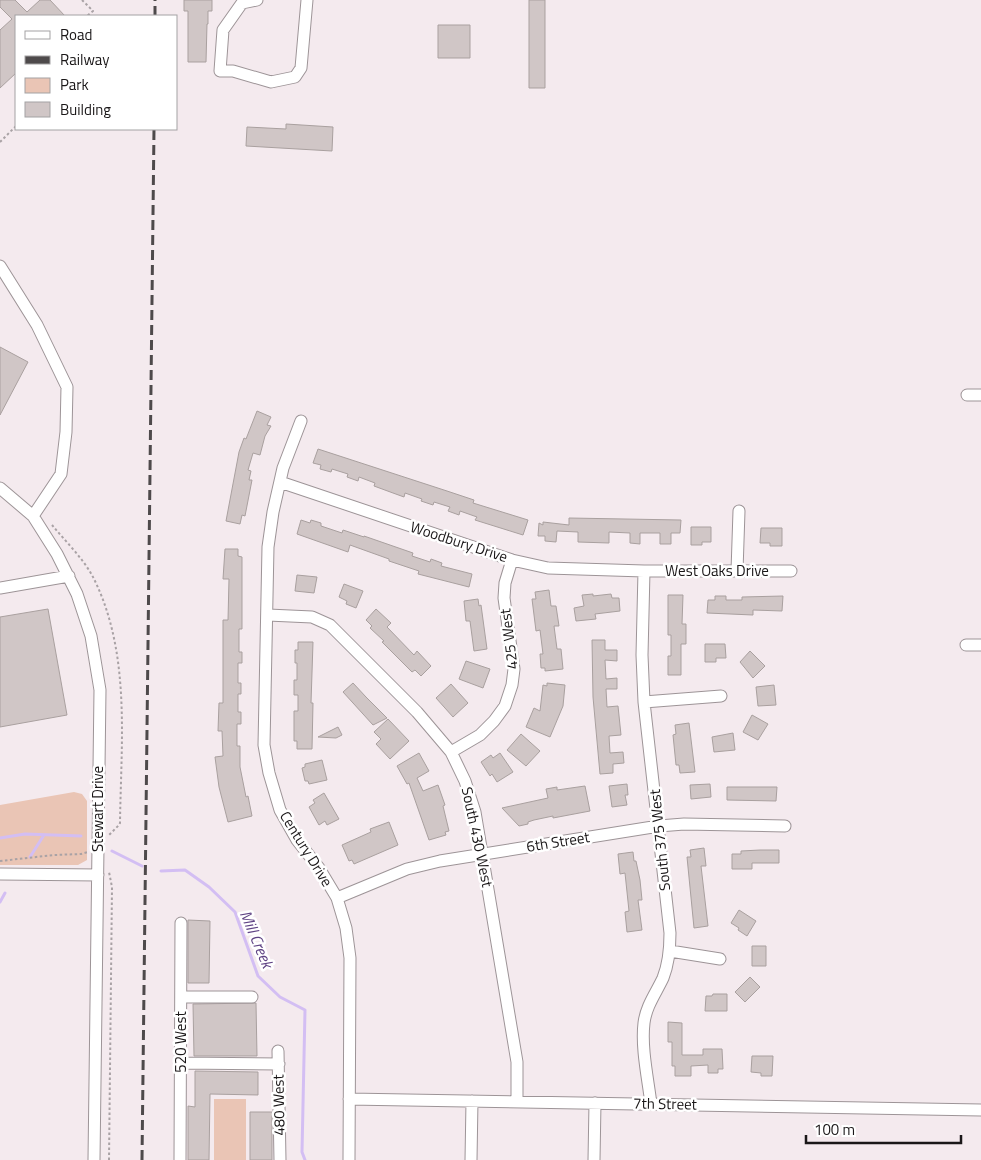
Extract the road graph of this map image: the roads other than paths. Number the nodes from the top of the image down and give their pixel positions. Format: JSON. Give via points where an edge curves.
{"nodes":[{"id":1,"x":257,"y":0,"type":"edge"},
{"id":2,"x":307,"y":0,"type":"edge"},
{"id":3,"x":0,"y":266,"type":"edge"},
{"id":4,"x":0,"y":281,"type":"edge"},
{"id":5,"x":22,"y":302,"type":"junction"},
{"id":6,"x":967,"y":394,"type":"dead end"},
{"id":7,"x":981,"y":395,"type":"edge"},
{"id":8,"x":301,"y":421,"type":"dead end"},
{"id":9,"x":280,"y":482,"type":"junction"},
{"id":10,"x":1,"y":489,"type":"edge"},
{"id":11,"x":739,"y":511,"type":"dead end"},
{"id":12,"x":33,"y":516,"type":"junction"},
{"id":13,"x":512,"y":560,"type":"junction"},
{"id":14,"x":644,"y":571,"type":"junction"},
{"id":15,"x":738,"y":571,"type":"junction"},
{"id":16,"x":791,"y":571,"type":"dead end"},
{"id":17,"x":69,"y":576,"type":"junction"},
{"id":18,"x":0,"y":588,"type":"edge"},
{"id":19,"x":268,"y":614,"type":"junction"},
{"id":20,"x":966,"y":645,"type":"dead end"},
{"id":21,"x":981,"y":645,"type":"edge"},
{"id":22,"x":721,"y":696,"type":"dead end"},
{"id":23,"x":644,"y":702,"type":"junction"},
{"id":24,"x":451,"y":752,"type":"junction"},
{"id":25,"x":659,"y":826,"type":"junction"},
{"id":26,"x":785,"y":826,"type":"dead end"},
{"id":27,"x":482,"y":854,"type":"junction"},
{"id":28,"x":0,"y":874,"type":"edge"},
{"id":29,"x":98,"y":875,"type":"junction"},
{"id":30,"x":336,"y":898,"type":"junction"},
{"id":31,"x":181,"y":923,"type":"dead end"},
{"id":32,"x":670,"y":951,"type":"junction"},
{"id":33,"x":720,"y":959,"type":"dead end"},
{"id":34,"x":181,"y":997,"type":"junction"},
{"id":35,"x":252,"y":997,"type":"dead end"},
{"id":36,"x":278,"y":1051,"type":"dead end"},
{"id":37,"x":181,"y":1063,"type":"junction"},
{"id":38,"x":279,"y":1064,"type":"junction"},
{"id":39,"x":349,"y":1099,"type":"junction"},
{"id":40,"x":472,"y":1101,"type":"junction"},
{"id":41,"x":517,"y":1102,"type":"junction"},
{"id":42,"x":595,"y":1103,"type":"junction"},
{"id":43,"x":651,"y":1104,"type":"junction"},
{"id":44,"x":981,"y":1110,"type":"edge"},
{"id":45,"x":94,"y":1160,"type":"edge"},
{"id":46,"x":180,"y":1160,"type":"edge"},
{"id":47,"x":280,"y":1160,"type":"edge"},
{"id":48,"x":349,"y":1160,"type":"edge"},
{"id":49,"x":472,"y":1160,"type":"edge"},
{"id":50,"x":594,"y":1160,"type":"edge"}],
"edges":[{"from":1,"to":2,"type":"street","via":[[242,3],[223,30],[220,71],[233,71],[270,82],[295,76],[301,68]]},
{"from":3,"to":5,"type":"street"},
{"from":4,"to":5,"type":"street"},
{"from":5,"to":12,"type":"street","via":[[67,387],[61,474]]},
{"from":6,"to":7,"type":"street"},
{"from":8,"to":9,"type":"street","name":"Century Drive"},
{"from":9,"to":13,"type":"street","name":"Woodbury Drive"},
{"from":9,"to":19,"type":"street","name":"Century Drive","via":[[268,547]]},
{"from":10,"to":12,"type":"street","name":"Stewart Drive"},
{"from":11,"to":15,"type":"street"},
{"from":12,"to":17,"type":"street","name":"Stewart Drive"},
{"from":13,"to":14,"type":"street","name":"Woodbury Drive","via":[[548,568]]},
{"from":13,"to":24,"type":"street","name":"425 West","via":[[504,598],[514,669],[512,686],[505,706],[494,721],[480,735]]},
{"from":14,"to":15,"type":"street","name":"West Oaks Drive"},
{"from":14,"to":23,"type":"street","name":"South 375 West"},
{"from":15,"to":16,"type":"street","name":"West Oaks Drive"},
{"from":17,"to":18,"type":"street"},
{"from":17,"to":29,"type":"street","name":"Stewart Drive","via":[[91,636],[100,690]]},
{"from":19,"to":24,"type":"street","name":"South 430 West","via":[[312,617],[330,625],[417,712]]},
{"from":19,"to":30,"type":"street","name":"Century Drive","via":[[264,744],[269,774],[280,810]]},
{"from":20,"to":21,"type":"street"},
{"from":22,"to":23,"type":"street"},
{"from":23,"to":25,"type":"street","name":"South 375 West"},
{"from":24,"to":27,"type":"street","name":"South 430 West","via":[[465,780],[475,812]]},
{"from":25,"to":26,"type":"street","name":"6th Street"},
{"from":25,"to":27,"type":"street","name":"6th Street"},
{"from":25,"to":32,"type":"street","name":"South 375 West"},
{"from":27,"to":30,"type":"street","name":"6th Street","via":[[407,869]]},
{"from":27,"to":41,"type":"street","name":"South 430 West","via":[[517,1062]]},
{"from":28,"to":29,"type":"street"},
{"from":29,"to":45,"type":"street","name":"Stewart Drive"},
{"from":30,"to":39,"type":"street","name":"Century Drive","via":[[346,928],[350,958]]},
{"from":31,"to":34,"type":"street","name":"520 West"},
{"from":32,"to":33,"type":"street"},
{"from":32,"to":43,"type":"street","name":"South 375 West","via":[[644,1023]]},
{"from":34,"to":35,"type":"street"},
{"from":34,"to":37,"type":"street","name":"520 West"},
{"from":36,"to":38,"type":"street","name":"480 West"},
{"from":37,"to":38,"type":"street"},
{"from":37,"to":46,"type":"street","name":"520 West"},
{"from":38,"to":47,"type":"street","name":"480 West"},
{"from":39,"to":40,"type":"street","name":"7th Street"},
{"from":39,"to":48,"type":"street","name":"Century Drive"},
{"from":40,"to":41,"type":"street","name":"7th Street"},
{"from":40,"to":49,"type":"street"},
{"from":41,"to":42,"type":"street","name":"7th Street"},
{"from":42,"to":43,"type":"street","name":"7th Street"},
{"from":42,"to":50,"type":"street"},
{"from":43,"to":44,"type":"street","name":"7th Street"}]}
